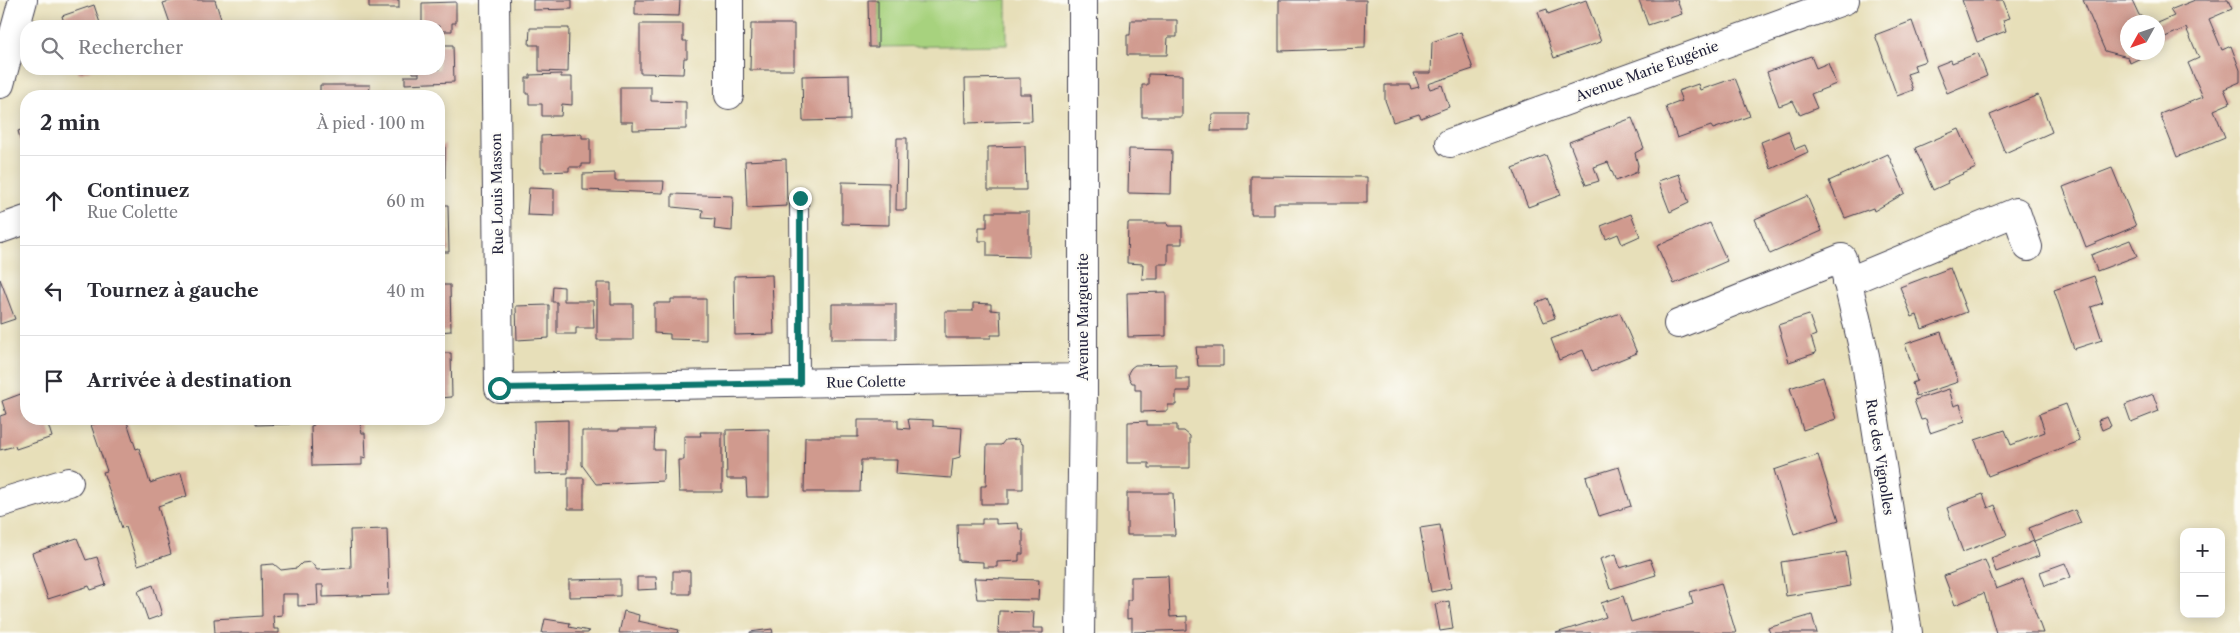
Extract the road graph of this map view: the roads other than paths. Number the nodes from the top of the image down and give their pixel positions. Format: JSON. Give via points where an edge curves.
{"nodes":[{"id":1,"x":23,"y":0,"type":"edge"},
{"id":2,"x":495,"y":0,"type":"edge"},
{"id":3,"x":729,"y":0,"type":"edge"},
{"id":4,"x":1083,"y":0,"type":"edge"},
{"id":5,"x":1845,"y":0,"type":"edge"},
{"id":6,"x":0,"y":84,"type":"edge"},
{"id":7,"x":729,"y":95,"type":"dead end"},
{"id":8,"x":1450,"y":142,"type":"dead end"},
{"id":9,"x":800,"y":198,"type":"dead end"},
{"id":10,"x":20,"y":222,"type":"edge"},
{"id":11,"x":0,"y":229,"type":"edge"},
{"id":12,"x":2028,"y":247,"type":"dead end"},
{"id":13,"x":1847,"y":282,"type":"junction"},
{"id":14,"x":1678,"y":324,"type":"dead end"},
{"id":15,"x":1083,"y":378,"type":"junction"},
{"id":16,"x":800,"y":383,"type":"junction"},
{"id":17,"x":499,"y":388,"type":"joint"},
{"id":18,"x":69,"y":482,"type":"dead end"},
{"id":19,"x":0,"y":503,"type":"edge"},
{"id":20,"x":1080,"y":633,"type":"edge"},
{"id":21,"x":1908,"y":633,"type":"edge"}],
"edges":[{"from":1,"to":6,"type":"street"},
{"from":2,"to":17,"type":"street","name":"Rue Louis Masson"},
{"from":3,"to":7,"type":"street"},
{"from":4,"to":15,"type":"street","name":"Avenue Marguerite"},
{"from":5,"to":8,"type":"street","name":"Avenue Marie Eugénie"},
{"from":9,"to":16,"type":"lane"},
{"from":10,"to":11,"type":"street"},
{"from":12,"to":13,"type":"street","via":[[2016,212]]},
{"from":13,"to":14,"type":"street","name":"Rue des Vignolles","via":[[1842,258]]},
{"from":13,"to":21,"type":"street","name":"Rue des Vignolles","via":[[1865,356]]},
{"from":15,"to":16,"type":"street","name":"Rue Colette"},
{"from":15,"to":20,"type":"street","name":"Avenue Marguerite"},
{"from":16,"to":17,"type":"street","name":"Rue Colette"},
{"from":18,"to":19,"type":"street"}]}
